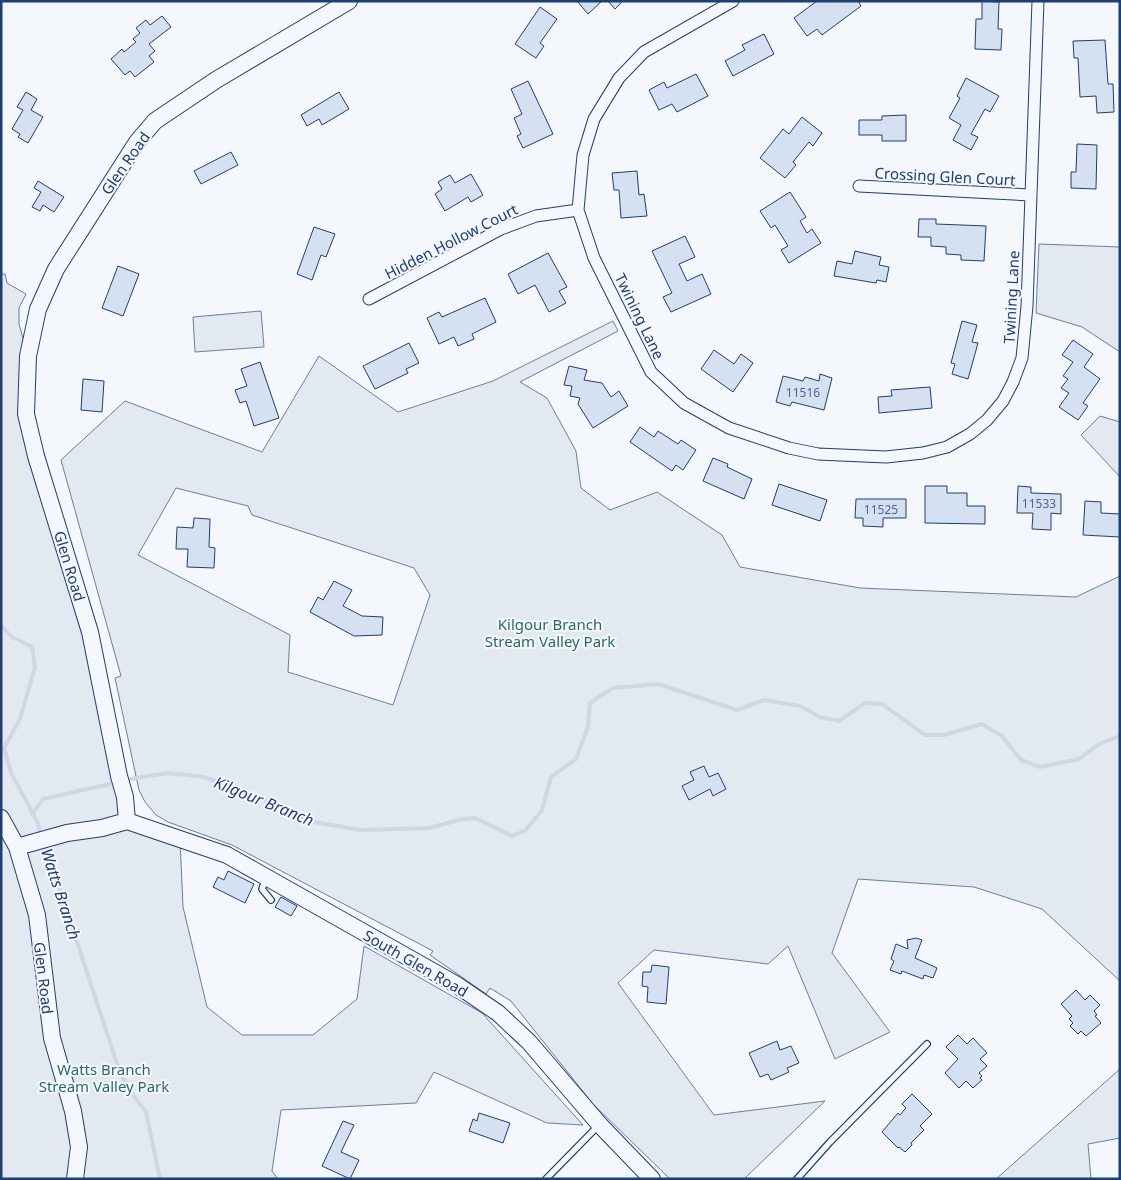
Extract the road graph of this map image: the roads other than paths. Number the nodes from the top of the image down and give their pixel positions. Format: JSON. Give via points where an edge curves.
{"nodes":[{"id":1,"x":349,"y":1,"type":"edge"},
{"id":2,"x":733,"y":1,"type":"edge"},
{"id":3,"x":1038,"y":1,"type":"edge"},
{"id":4,"x":859,"y":186,"type":"dead end"},
{"id":5,"x":1031,"y":195,"type":"junction"},
{"id":6,"x":578,"y":210,"type":"junction"},
{"id":7,"x":369,"y":299,"type":"dead end"},
{"id":8,"x":1,"y":818,"type":"edge"},
{"id":9,"x":127,"y":821,"type":"junction"},
{"id":10,"x":17,"y":847,"type":"junction"},
{"id":11,"x":266,"y":878,"type":"junction"},
{"id":12,"x":271,"y":900,"type":"dead end"},
{"id":13,"x":927,"y":1044,"type":"dead end"},
{"id":14,"x":600,"y":1125,"type":"junction"},
{"id":15,"x":75,"y":1179,"type":"edge"},
{"id":16,"x":546,"y":1179,"type":"edge"},
{"id":17,"x":652,"y":1179,"type":"edge"},
{"id":18,"x":797,"y":1179,"type":"edge"}],
"edges":[{"from":1,"to":9,"type":"main road","name":"Glen Road","via":[[216,80],[155,121],[137,142],[56,269],[38,309],[28,356],[26,414],[90,632]]},
{"from":2,"to":6,"type":"street","name":"Twining Lane","via":[[644,52],[620,78],[594,120],[583,155]]},
{"from":3,"to":5,"type":"street","name":"Twining Lane"},
{"from":4,"to":5,"type":"street","name":"Crossing Glen Court"},
{"from":5,"to":6,"type":"street","name":"Twining Lane","via":[[1027,306],[1022,358],[1014,382],[1003,401],[970,434],[947,447],[886,457],[818,454],[789,448],[730,428],[684,403],[651,372],[594,258]]},
{"from":6,"to":7,"type":"street","name":"Hidden Hollow Court","via":[[536,216],[501,230]]},
{"from":8,"to":10,"type":"main road","name":"Glen Road"},
{"from":9,"to":10,"type":"main road"},
{"from":9,"to":11,"type":"main road","name":"South Glen Road","via":[[227,855]]},
{"from":10,"to":15,"type":"main road","name":"Glen Road","via":[[37,915],[52,1038],[73,1111],[79,1147]]},
{"from":11,"to":12,"type":"lane","via":[[262,889]]},
{"from":11,"to":14,"type":"main road","name":"South Glen Road","via":[[457,985],[498,1013],[529,1042]]},
{"from":13,"to":18,"type":"lane"},
{"from":14,"to":16,"type":"lane"},
{"from":14,"to":17,"type":"main road","name":"South Glen Road"}]}
